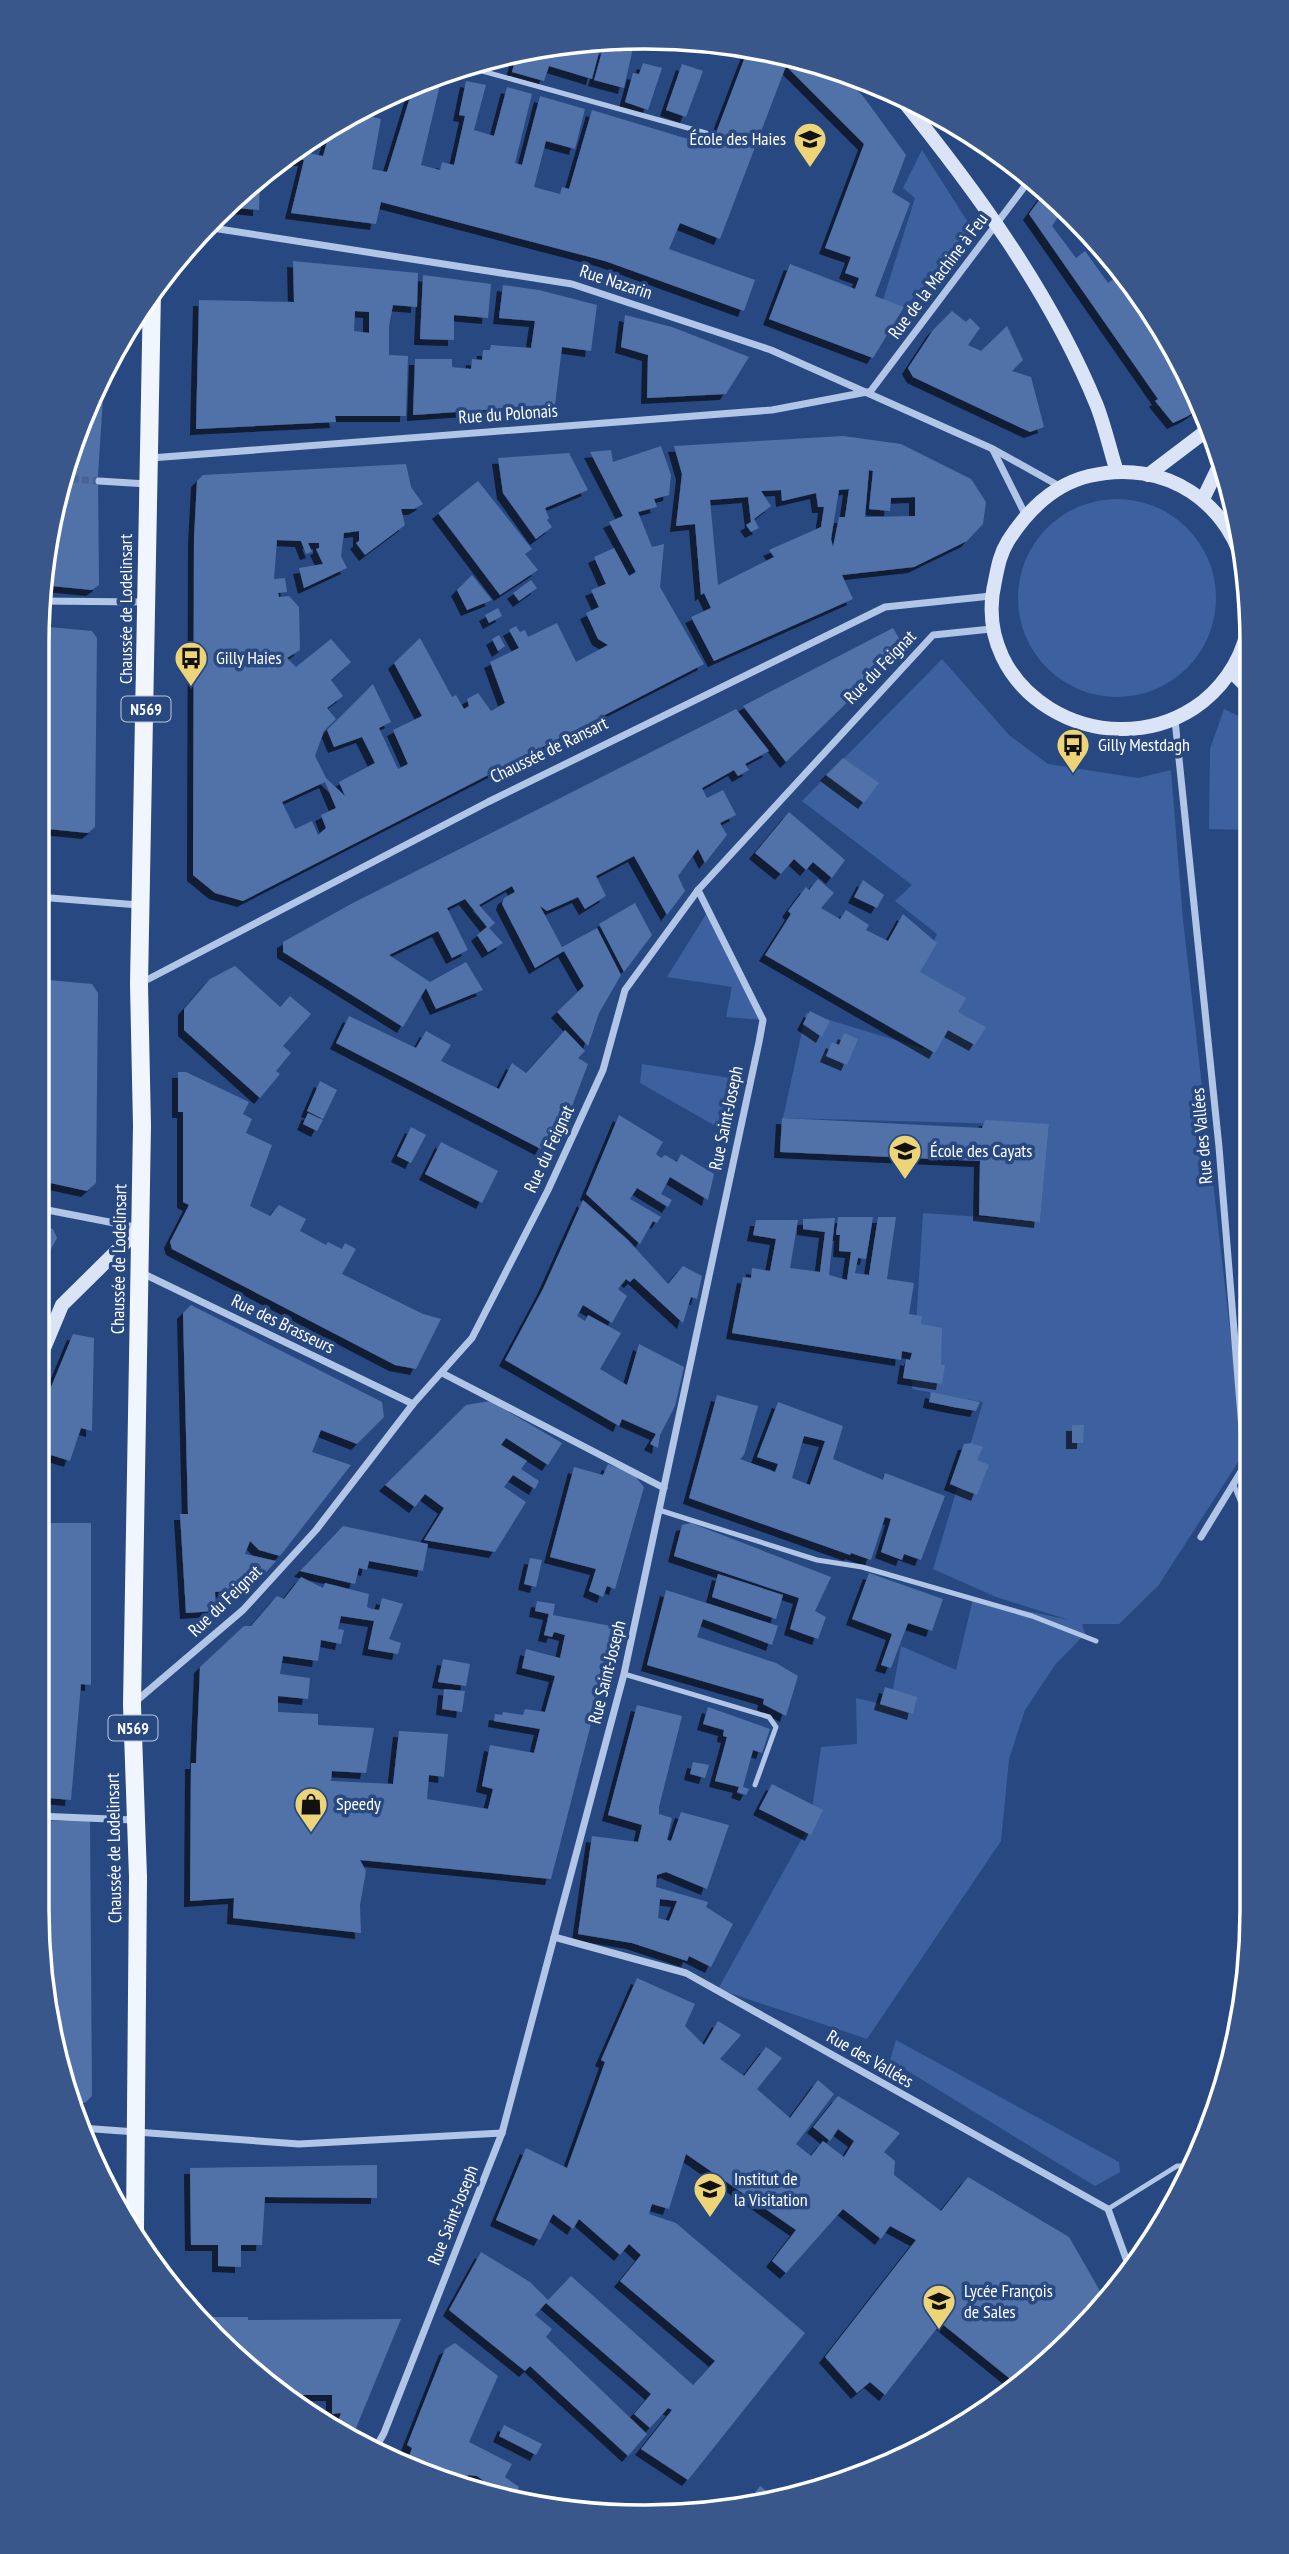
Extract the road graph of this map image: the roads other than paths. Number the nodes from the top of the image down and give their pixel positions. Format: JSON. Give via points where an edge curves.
{"nodes":[{"id":1,"x":483,"y":71,"type":"edge"},
{"id":2,"x":911,"y":112,"type":"edge"},
{"id":3,"x":706,"y":133,"type":"dead end"},
{"id":4,"x":1025,"y":187,"type":"edge"},
{"id":5,"x":996,"y":225,"type":"junction"},
{"id":6,"x":217,"y":230,"type":"edge"},
{"id":7,"x":151,"y":311,"type":"edge"},
{"id":8,"x":870,"y":392,"type":"junction"},
{"id":9,"x":1201,"y":435,"type":"edge"},
{"id":10,"x":993,"y":449,"type":"junction"},
{"id":11,"x":147,"y":458,"type":"junction"},
{"id":12,"x":1117,"y":472,"type":"junction"},
{"id":13,"x":1215,"y":474,"type":"edge"},
{"id":14,"x":1148,"y":475,"type":"junction"},
{"id":15,"x":99,"y":481,"type":"tunnel mouth"},
{"id":16,"x":147,"y":484,"type":"junction"},
{"id":17,"x":1061,"y":487,"type":"junction"},
{"id":18,"x":1203,"y":499,"type":"junction"},
{"id":19,"x":1025,"y":514,"type":"junction"},
{"id":20,"x":1227,"y":521,"type":"edge"},
{"id":21,"x":991,"y":596,"type":"junction"},
{"id":22,"x":51,"y":601,"type":"edge"},
{"id":23,"x":148,"y":602,"type":"junction"},
{"id":24,"x":991,"y":629,"type":"junction"},
{"id":25,"x":1240,"y":649,"type":"edge"},
{"id":26,"x":1231,"y":671,"type":"junction"},
{"id":27,"x":1240,"y":680,"type":"edge"},
{"id":28,"x":1175,"y":720,"type":"junction"},
{"id":29,"x":698,"y":890,"type":"junction"},
{"id":30,"x":49,"y":898,"type":"edge"},
{"id":31,"x":140,"y":905,"type":"junction"},
{"id":32,"x":139,"y":984,"type":"junction"},
{"id":33,"x":49,"y":1210,"type":"edge"},
{"id":34,"x":140,"y":1228,"type":"junction"},
{"id":35,"x":140,"y":1272,"type":"junction"},
{"id":36,"x":49,"y":1336,"type":"edge"},
{"id":37,"x":444,"y":1374,"type":"junction"},
{"id":38,"x":413,"y":1404,"type":"junction"},
{"id":39,"x":1240,"y":1404,"type":"edge"},
{"id":40,"x":1240,"y":1472,"type":"edge"},
{"id":41,"x":1233,"y":1483,"type":"junction"},
{"id":42,"x":664,"y":1488,"type":"junction"},
{"id":43,"x":1240,"y":1500,"type":"edge"},
{"id":44,"x":659,"y":1510,"type":"junction"},
{"id":45,"x":1201,"y":1537,"type":"dead end"},
{"id":46,"x":1096,"y":1641,"type":"dead end"},
{"id":47,"x":624,"y":1674,"type":"junction"},
{"id":48,"x":132,"y":1705,"type":"junction"},
{"id":49,"x":755,"y":1785,"type":"dead end"},
{"id":50,"x":49,"y":1816,"type":"edge"},
{"id":51,"x":136,"y":1820,"type":"junction"},
{"id":52,"x":554,"y":1937,"type":"junction"},
{"id":53,"x":91,"y":2129,"type":"edge"},
{"id":54,"x":135,"y":2133,"type":"junction"},
{"id":55,"x":502,"y":2133,"type":"junction"},
{"id":56,"x":1182,"y":2166,"type":"edge"},
{"id":57,"x":1108,"y":2209,"type":"junction"},
{"id":58,"x":135,"y":2217,"type":"edge"},
{"id":59,"x":1126,"y":2259,"type":"edge"},
{"id":60,"x":378,"y":2442,"type":"edge"}],
"edges":[{"from":1,"to":3,"type":"lane"},
{"from":2,"to":5,"type":"main road"},
{"from":4,"to":5,"type":"street","name":"Rue de la Machine à Feu"},
{"from":5,"to":8,"type":"street","name":"Rue de la Machine à Feu"},
{"from":5,"to":12,"type":"main road","via":[[1030,275],[1064,339],[1097,407]]},
{"from":6,"to":8,"type":"street","name":"Rue Nazarin","via":[[572,284],[771,350]]},
{"from":7,"to":11,"type":"main road","name":"Chaussée de Lodelinsart","number":"N569"},
{"from":8,"to":10,"type":"street","name":"Rue Nazarin"},
{"from":8,"to":11,"type":"street","name":"Rue du Polonais","via":[[772,410]]},
{"from":9,"to":14,"type":"main road"},
{"from":10,"to":17,"type":"street","name":"Rue Nazarin"},
{"from":10,"to":19,"type":"street"},
{"from":11,"to":16,"type":"main road","name":"Chaussée de Lodelinsart","number":"N569"},
{"from":12,"to":14,"type":"main road"},
{"from":12,"to":17,"type":"main road"},
{"from":13,"to":18,"type":"main road"},
{"from":14,"to":18,"type":"main road"},
{"from":15,"to":16,"type":"street"},
{"from":16,"to":23,"type":"main road","name":"Chaussée de Lodelinsart","number":"N569"},
{"from":17,"to":19,"type":"main road"},
{"from":18,"to":20,"type":"main road"},
{"from":19,"to":21,"type":"main road","via":[[1001,552]]},
{"from":21,"to":24,"type":"main road"},
{"from":21,"to":32,"type":"street","name":"Chaussée de Ransart","via":[[885,607],[488,802]]},
{"from":22,"to":23,"type":"street"},
{"from":23,"to":31,"type":"main road","name":"Chaussée de Lodelinsart","number":"N569"},
{"from":24,"to":28,"type":"main road","via":[[1026,689],[1058,715],[1096,729],[1136,731]]},
{"from":24,"to":29,"type":"street","name":"Rue du Feignat","via":[[933,635]]},
{"from":25,"to":26,"type":"main road"},
{"from":26,"to":27,"type":"main road"},
{"from":26,"to":28,"type":"main road","via":[[1207,700]]},
{"from":28,"to":39,"type":"street","name":"Rue des Vallées"},
{"from":29,"to":37,"type":"street","name":"Rue du Feignat","via":[[625,990],[603,1070],[548,1190],[472,1338]]},
{"from":29,"to":42,"type":"street","name":"Rue Saint-Joseph","via":[[763,1020]]},
{"from":30,"to":31,"type":"street"},
{"from":31,"to":32,"type":"main road","name":"Chaussée de Lodelinsart","number":"N569"},
{"from":32,"to":34,"type":"main road","name":"Chaussée de Lodelinsart","number":"N569"},
{"from":33,"to":34,"type":"street"},
{"from":34,"to":35,"type":"main road","name":"Chaussée de Lodelinsart","number":"N569"},
{"from":34,"to":36,"type":"main road","via":[[62,1305]]},
{"from":35,"to":38,"type":"street","name":"Rue des Brasseurs"},
{"from":35,"to":48,"type":"main road","name":"Chaussée de Lodelinsart","number":"N569"},
{"from":37,"to":38,"type":"street","name":"Rue du Feignat"},
{"from":37,"to":42,"type":"street"},
{"from":38,"to":48,"type":"street","name":"Rue du Feignat","via":[[316,1530],[243,1609]]},
{"from":40,"to":41,"type":"street","name":"Rue des Vallées"},
{"from":41,"to":43,"type":"lane"},
{"from":41,"to":45,"type":"street","name":"Rue des Vallées"},
{"from":42,"to":44,"type":"street","name":"Rue Saint-Joseph"},
{"from":44,"to":46,"type":"lane","via":[[817,1560],[862,1567],[1032,1616]]},
{"from":44,"to":47,"type":"street","name":"Rue Saint-Joseph"},
{"from":47,"to":49,"type":"lane","via":[[769,1717],[776,1727]]},
{"from":47,"to":52,"type":"street","name":"Rue Saint-Joseph"},
{"from":48,"to":51,"type":"main road","name":"Chaussée de Lodelinsart","number":"N569"},
{"from":50,"to":51,"type":"street"},
{"from":51,"to":54,"type":"main road","name":"Chaussée de Lodelinsart","number":"N569"},
{"from":52,"to":55,"type":"street","name":"Rue Saint-Joseph"},
{"from":52,"to":57,"type":"street","name":"Rue des Vallées","via":[[686,1973]]},
{"from":53,"to":54,"type":"street"},
{"from":54,"to":55,"type":"street","via":[[299,2144]]},
{"from":54,"to":58,"type":"main road","name":"Chaussée de Lodelinsart","number":"N569"},
{"from":55,"to":60,"type":"street","name":"Rue Saint-Joseph"},
{"from":56,"to":57,"type":"lane"},
{"from":57,"to":59,"type":"street"}]}
